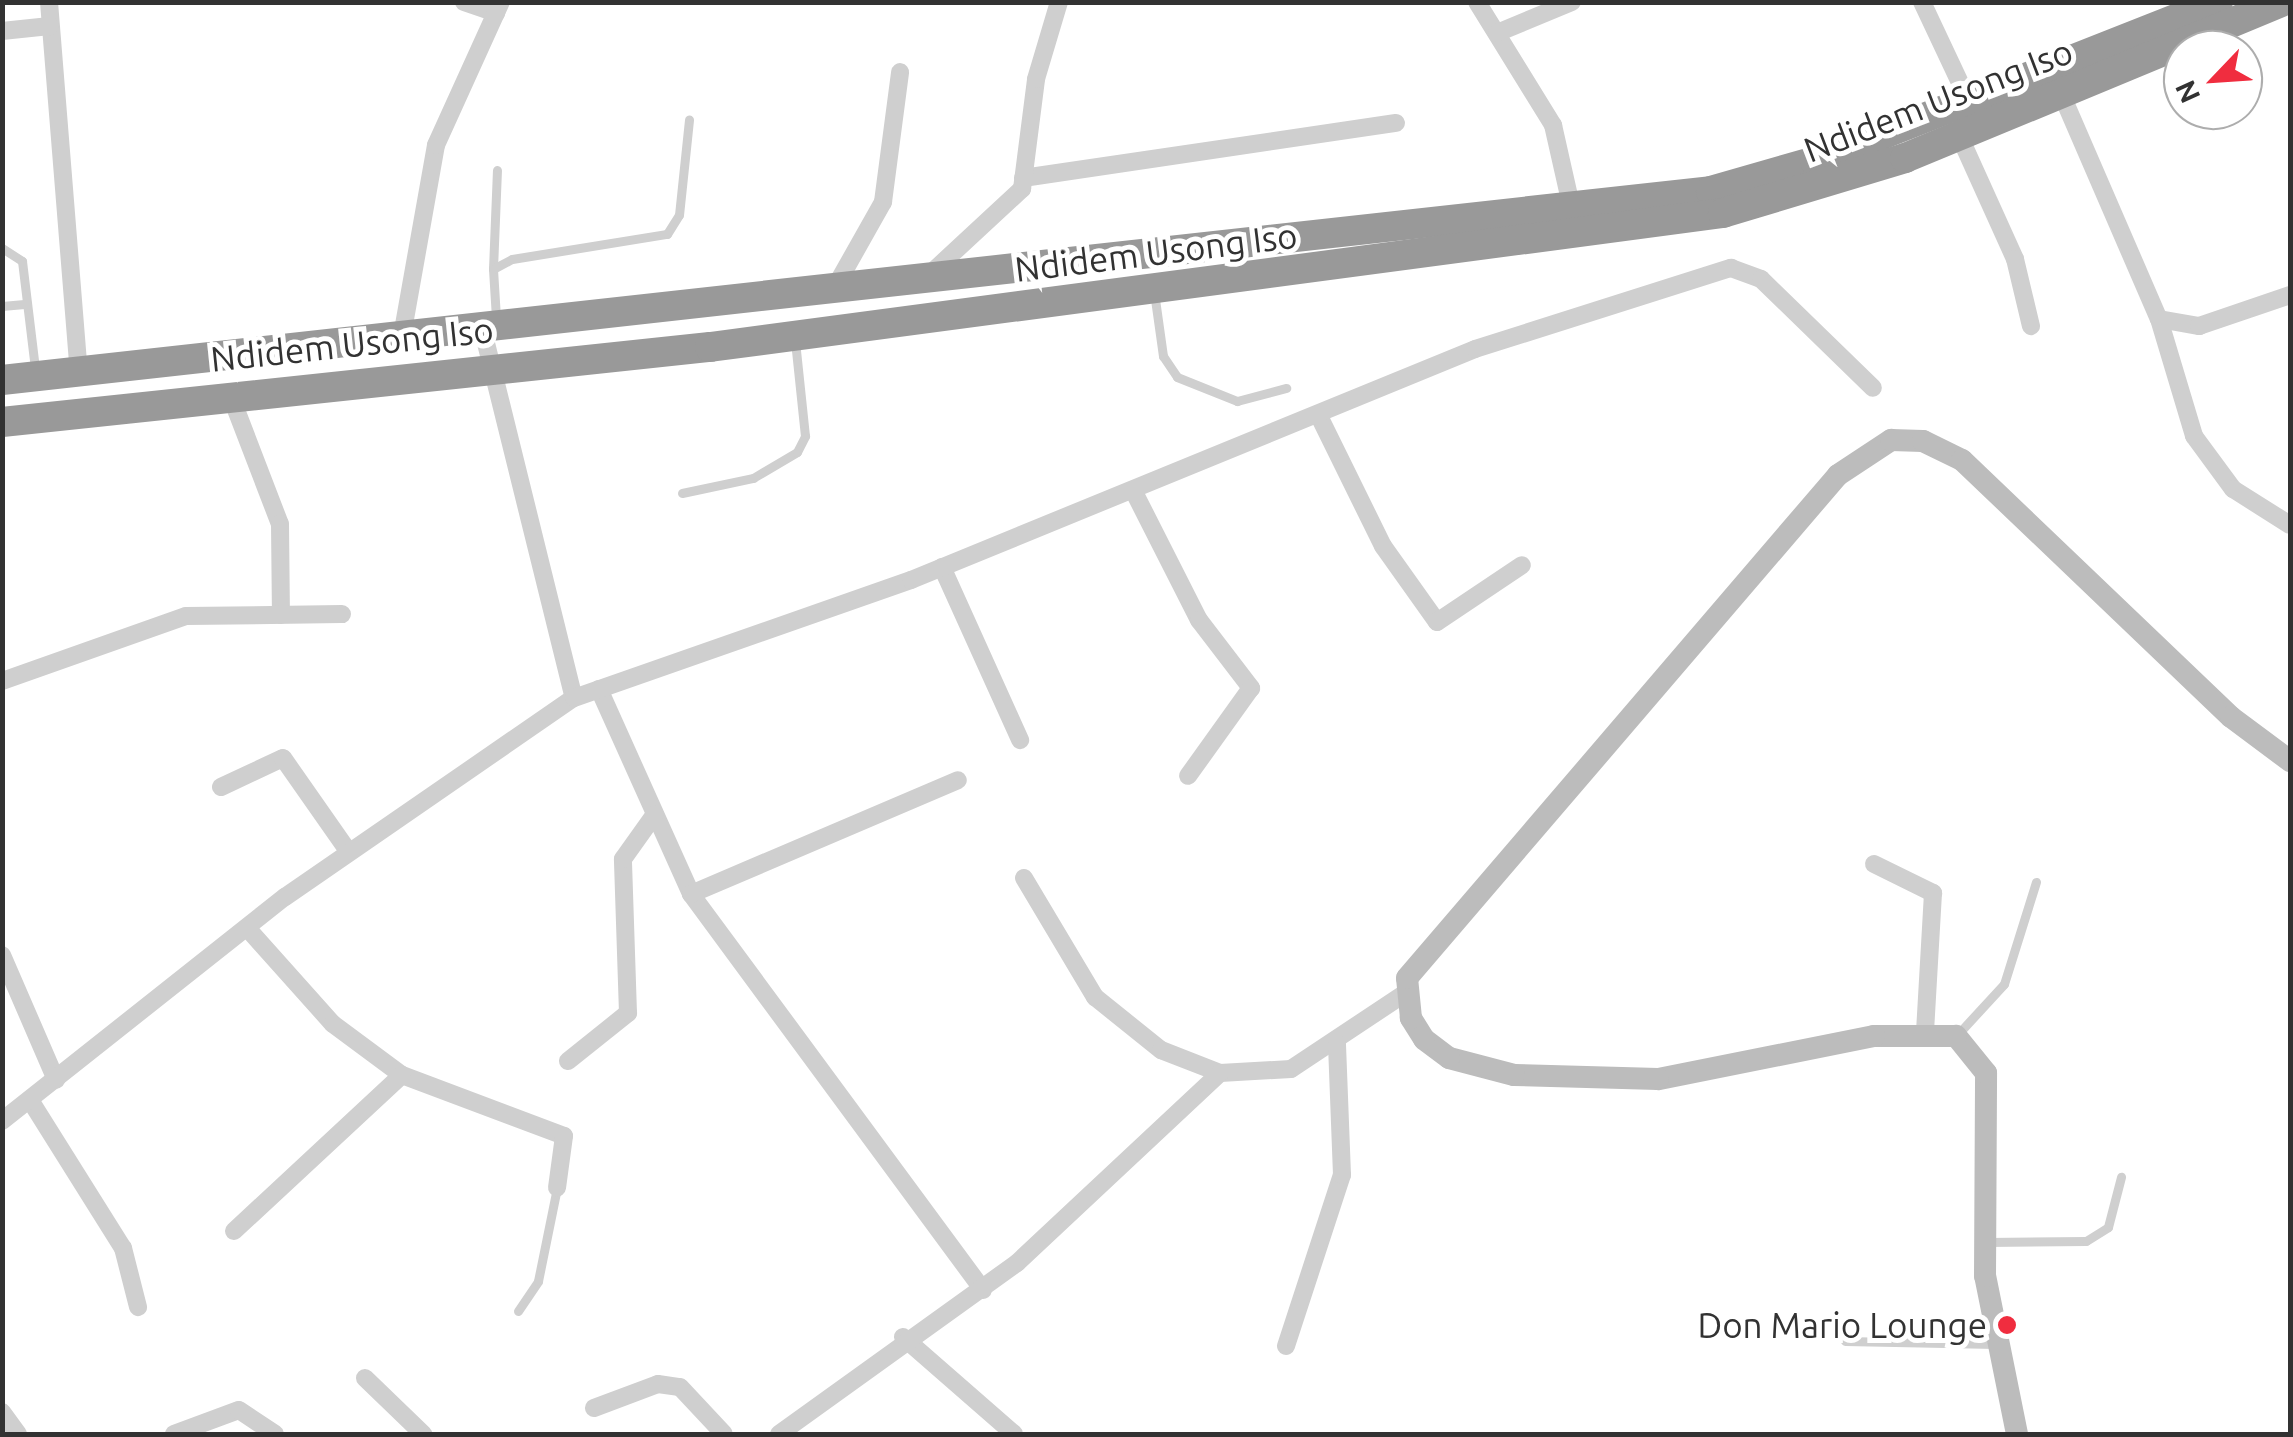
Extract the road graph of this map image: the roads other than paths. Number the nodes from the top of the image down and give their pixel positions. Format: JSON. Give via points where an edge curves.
{"nodes":[{"id":1,"x":48,"y":2,"type":"edge"},
{"id":2,"x":464,"y":2,"type":"edge"},
{"id":3,"x":1059,"y":2,"type":"edge"},
{"id":4,"x":1477,"y":2,"type":"edge"},
{"id":5,"x":1572,"y":2,"type":"edge"},
{"id":6,"x":1922,"y":2,"type":"edge"},
{"id":7,"x":2218,"y":2,"type":"edge"},
{"id":8,"x":2281,"y":2,"type":"edge"},
{"id":9,"x":499,"y":8,"type":"edge"},
{"id":10,"x":50,"y":26,"type":"junction"},
{"id":11,"x":2,"y":31,"type":"edge"},
{"id":12,"x":1498,"y":32,"type":"junction"},
{"id":13,"x":900,"y":72,"type":"dead end"},
{"id":14,"x":2060,"y":94,"type":"junction"},
{"id":15,"x":1970,"y":102,"type":"junction"},
{"id":16,"x":690,"y":120,"type":"dead end"},
{"id":17,"x":1396,"y":123,"type":"dead end"},
{"id":18,"x":1960,"y":136,"type":"junction"},
{"id":19,"x":497,"y":170,"type":"dead end"},
{"id":20,"x":1024,"y":178,"type":"junction"},
{"id":21,"x":1572,"y":209,"type":"junction"},
{"id":22,"x":2,"y":248,"type":"edge"},
{"id":23,"x":494,"y":269,"type":"junction"},
{"id":24,"x":924,"y":279,"type":"junction"},
{"id":25,"x":834,"y":289,"type":"junction"},
{"id":26,"x":1154,"y":290,"type":"junction"},
{"id":27,"x":2290,"y":295,"type":"edge"},
{"id":28,"x":27,"y":304,"type":"junction"},
{"id":29,"x":2,"y":306,"type":"edge"},
{"id":30,"x":2160,"y":319,"type":"junction"},
{"id":31,"x":489,"y":326,"type":"junction"},
{"id":32,"x":2031,"y":326,"type":"dead end"},
{"id":33,"x":794,"y":334,"type":"junction"},
{"id":34,"x":402,"y":336,"type":"junction"},
{"id":35,"x":487,"y":367,"type":"junction"},
{"id":36,"x":79,"y":372,"type":"junction"},
{"id":37,"x":36,"y":376,"type":"junction"},
{"id":38,"x":2,"y":380,"type":"edge"},
{"id":39,"x":1286,"y":388,"type":"dead end"},
{"id":40,"x":1874,"y":388,"type":"dead end"},
{"id":41,"x":230,"y":394,"type":"junction"},
{"id":42,"x":1318,"y":414,"type":"junction"},
{"id":43,"x":2,"y":422,"type":"edge"},
{"id":44,"x":1132,"y":490,"type":"junction"},
{"id":45,"x":682,"y":494,"type":"dead end"},
{"id":46,"x":2290,"y":525,"type":"edge"},
{"id":47,"x":1522,"y":565,"type":"dead end"},
{"id":48,"x":942,"y":567,"type":"junction"},
{"id":49,"x":342,"y":614,"type":"dead end"},
{"id":50,"x":282,"y":615,"type":"junction"},
{"id":51,"x":2,"y":681,"type":"edge"},
{"id":52,"x":599,"y":690,"type":"junction"},
{"id":53,"x":574,"y":698,"type":"junction"},
{"id":54,"x":1020,"y":740,"type":"dead end"},
{"id":55,"x":2290,"y":761,"type":"edge"},
{"id":56,"x":1188,"y":776,"type":"dead end"},
{"id":57,"x":958,"y":780,"type":"dead end"},
{"id":58,"x":221,"y":787,"type":"dead end"},
{"id":59,"x":655,"y":814,"type":"junction"},
{"id":60,"x":348,"y":852,"type":"junction"},
{"id":61,"x":1874,"y":864,"type":"dead end"},
{"id":62,"x":1024,"y":878,"type":"dead end"},
{"id":63,"x":2036,"y":882,"type":"dead end"},
{"id":64,"x":691,"y":894,"type":"junction"},
{"id":65,"x":248,"y":929,"type":"junction"},
{"id":66,"x":2,"y":955,"type":"edge"},
{"id":67,"x":1404,"y":994,"type":"junction"},
{"id":68,"x":1925,"y":1030,"type":"junction"},
{"id":69,"x":1956,"y":1036,"type":"junction"},
{"id":70,"x":1337,"y":1043,"type":"junction"},
{"id":71,"x":568,"y":1061,"type":"dead end"},
{"id":72,"x":1220,"y":1073,"type":"junction"},
{"id":73,"x":402,"y":1075,"type":"junction"},
{"id":74,"x":56,"y":1080,"type":"junction"},
{"id":75,"x":30,"y":1100,"type":"junction"},
{"id":76,"x":2,"y":1121,"type":"edge"},
{"id":77,"x":2120,"y":1177,"type":"dead end"},
{"id":78,"x":557,"y":1188,"type":"joint"},
{"id":79,"x":234,"y":1232,"type":"dead end"},
{"id":80,"x":1986,"y":1242,"type":"junction"},
{"id":81,"x":983,"y":1290,"type":"junction"},
{"id":82,"x":138,"y":1308,"type":"dead end"},
{"id":83,"x":518,"y":1311,"type":"dead end"},
{"id":84,"x":903,"y":1338,"type":"junction"},
{"id":85,"x":1845,"y":1340,"type":"dead end"},
{"id":86,"x":1995,"y":1344,"type":"junction"},
{"id":87,"x":1286,"y":1346,"type":"dead end"},
{"id":88,"x":364,"y":1378,"type":"dead end"},
{"id":89,"x":594,"y":1408,"type":"dead end"},
{"id":90,"x":2,"y":1412,"type":"edge"},
{"id":91,"x":18,"y":1434,"type":"edge"},
{"id":92,"x":174,"y":1434,"type":"edge"},
{"id":93,"x":275,"y":1434,"type":"edge"},
{"id":94,"x":423,"y":1434,"type":"edge"},
{"id":95,"x":724,"y":1434,"type":"edge"},
{"id":96,"x":779,"y":1434,"type":"edge"},
{"id":97,"x":1014,"y":1434,"type":"edge"},
{"id":98,"x":2017,"y":1434,"type":"edge"}],
"edges":[{"from":1,"to":10,"type":"street"},
{"from":2,"to":9,"type":"street"},
{"from":3,"to":20,"type":"street","via":[[1036,80]]},
{"from":4,"to":12,"type":"street"},
{"from":5,"to":12,"type":"street"},
{"from":6,"to":15,"type":"street"},
{"from":7,"to":15,"type":"highway","name":"Ndidem Usong Iso"},
{"from":8,"to":14,"type":"highway","name":"Ndidem Usong Iso"},
{"from":9,"to":34,"type":"street","via":[[436,145]]},
{"from":10,"to":11,"type":"street"},
{"from":10,"to":36,"type":"street"},
{"from":12,"to":21,"type":"street","via":[[1559,138]]},
{"from":13,"to":25,"type":"street","via":[[883,202]]},
{"from":14,"to":18,"type":"highway","name":"Ndidem Usong Iso"},
{"from":14,"to":30,"type":"street"},
{"from":15,"to":21,"type":"highway","name":"Ndidem Usong Iso","via":[[1752,181]]},
{"from":16,"to":23,"type":"lane","via":[[679,215],[667,234]]},
{"from":17,"to":20,"type":"street"},
{"from":18,"to":26,"type":"highway","name":"Ndidem Usong Iso","via":[[1723,213]]},
{"from":18,"to":32,"type":"street","via":[[2010,246]]},
{"from":19,"to":23,"type":"lane"},
{"from":20,"to":24,"type":"street","via":[[1016,199]]},
{"from":21,"to":24,"type":"highway","name":"Ndidem Usong Iso"},
{"from":22,"to":28,"type":"lane","via":[[22,261]]},
{"from":23,"to":31,"type":"lane"},
{"from":24,"to":25,"type":"highway","name":"Ndidem Usong Iso"},
{"from":25,"to":31,"type":"highway","name":"Ndidem Usong Iso"},
{"from":26,"to":33,"type":"highway","name":"Ndidem Usong Iso"},
{"from":26,"to":39,"type":"lane","via":[[1163,356],[1176,378],[1237,401]]},
{"from":27,"to":30,"type":"street","via":[[2199,326]]},
{"from":28,"to":29,"type":"lane"},
{"from":28,"to":37,"type":"lane"},
{"from":30,"to":46,"type":"street","via":[[2194,436],[2233,490]]},
{"from":31,"to":34,"type":"highway","name":"Ndidem Usong Iso"},
{"from":31,"to":35,"type":"street"},
{"from":33,"to":35,"type":"highway","name":"Ndidem Usong Iso"},
{"from":33,"to":45,"type":"lane","via":[[805,436],[797,452],[753,478]]},
{"from":34,"to":36,"type":"highway","name":"Ndidem Usong Iso"},
{"from":35,"to":41,"type":"highway","name":"Ndidem Usong Iso"},
{"from":35,"to":53,"type":"street"},
{"from":36,"to":37,"type":"highway","name":"Ndidem Usong Iso"},
{"from":37,"to":38,"type":"highway","name":"Ndidem Usong Iso"},
{"from":40,"to":42,"type":"street","via":[[1761,278],[1731,268],[1476,349]]},
{"from":41,"to":43,"type":"highway","name":"Ndidem Usong Iso"},
{"from":41,"to":50,"type":"street","via":[[280,524]]},
{"from":42,"to":44,"type":"street"},
{"from":42,"to":47,"type":"street","via":[[1383,546],[1437,622]]},
{"from":44,"to":48,"type":"street"},
{"from":44,"to":56,"type":"street","via":[[1199,620],[1250,688]]},
{"from":48,"to":52,"type":"street"},
{"from":48,"to":54,"type":"street"},
{"from":49,"to":50,"type":"street"},
{"from":50,"to":51,"type":"street","via":[[186,616]]},
{"from":52,"to":53,"type":"street"},
{"from":52,"to":59,"type":"street"},
{"from":53,"to":60,"type":"street"},
{"from":55,"to":67,"type":"street","via":[[2232,717],[1962,460],[1922,441],[1891,440],[1838,475],[1407,978]]},
{"from":57,"to":64,"type":"street"},
{"from":58,"to":60,"type":"street","via":[[283,758]]},
{"from":59,"to":64,"type":"street"},
{"from":59,"to":71,"type":"street","via":[[623,859],[628,1012]]},
{"from":60,"to":65,"type":"street"},
{"from":61,"to":68,"type":"street","via":[[1933,893]]},
{"from":62,"to":72,"type":"street","via":[[1095,997],[1162,1050]]},
{"from":63,"to":69,"type":"lane","via":[[2004,984]]},
{"from":64,"to":81,"type":"street"},
{"from":65,"to":73,"type":"street","via":[[334,1024]]},
{"from":65,"to":74,"type":"street"},
{"from":66,"to":74,"type":"street"},
{"from":67,"to":68,"type":"street","via":[[1424,1039],[1449,1058],[1514,1075],[1658,1079]]},
{"from":67,"to":70,"type":"street"},
{"from":68,"to":69,"type":"street"},
{"from":69,"to":80,"type":"street","via":[[1986,1073]]},
{"from":70,"to":72,"type":"street","via":[[1290,1070]]},
{"from":70,"to":87,"type":"street","via":[[1342,1175]]},
{"from":72,"to":81,"type":"street"},
{"from":73,"to":78,"type":"street","via":[[564,1136]]},
{"from":73,"to":79,"type":"street"},
{"from":74,"to":75,"type":"street"},
{"from":75,"to":76,"type":"street"},
{"from":75,"to":82,"type":"street","via":[[123,1248]]},
{"from":77,"to":80,"type":"lane","via":[[2108,1226],[2086,1241]]},
{"from":78,"to":83,"type":"lane","via":[[538,1281]]},
{"from":80,"to":86,"type":"street"},
{"from":81,"to":84,"type":"street"},
{"from":84,"to":96,"type":"street"},
{"from":84,"to":97,"type":"street"},
{"from":85,"to":86,"type":"lane"},
{"from":86,"to":98,"type":"street"},
{"from":88,"to":94,"type":"street"},
{"from":89,"to":95,"type":"street","via":[[658,1384],[680,1387]]},
{"from":90,"to":91,"type":"street"},
{"from":92,"to":93,"type":"street","via":[[240,1410]]}]}
